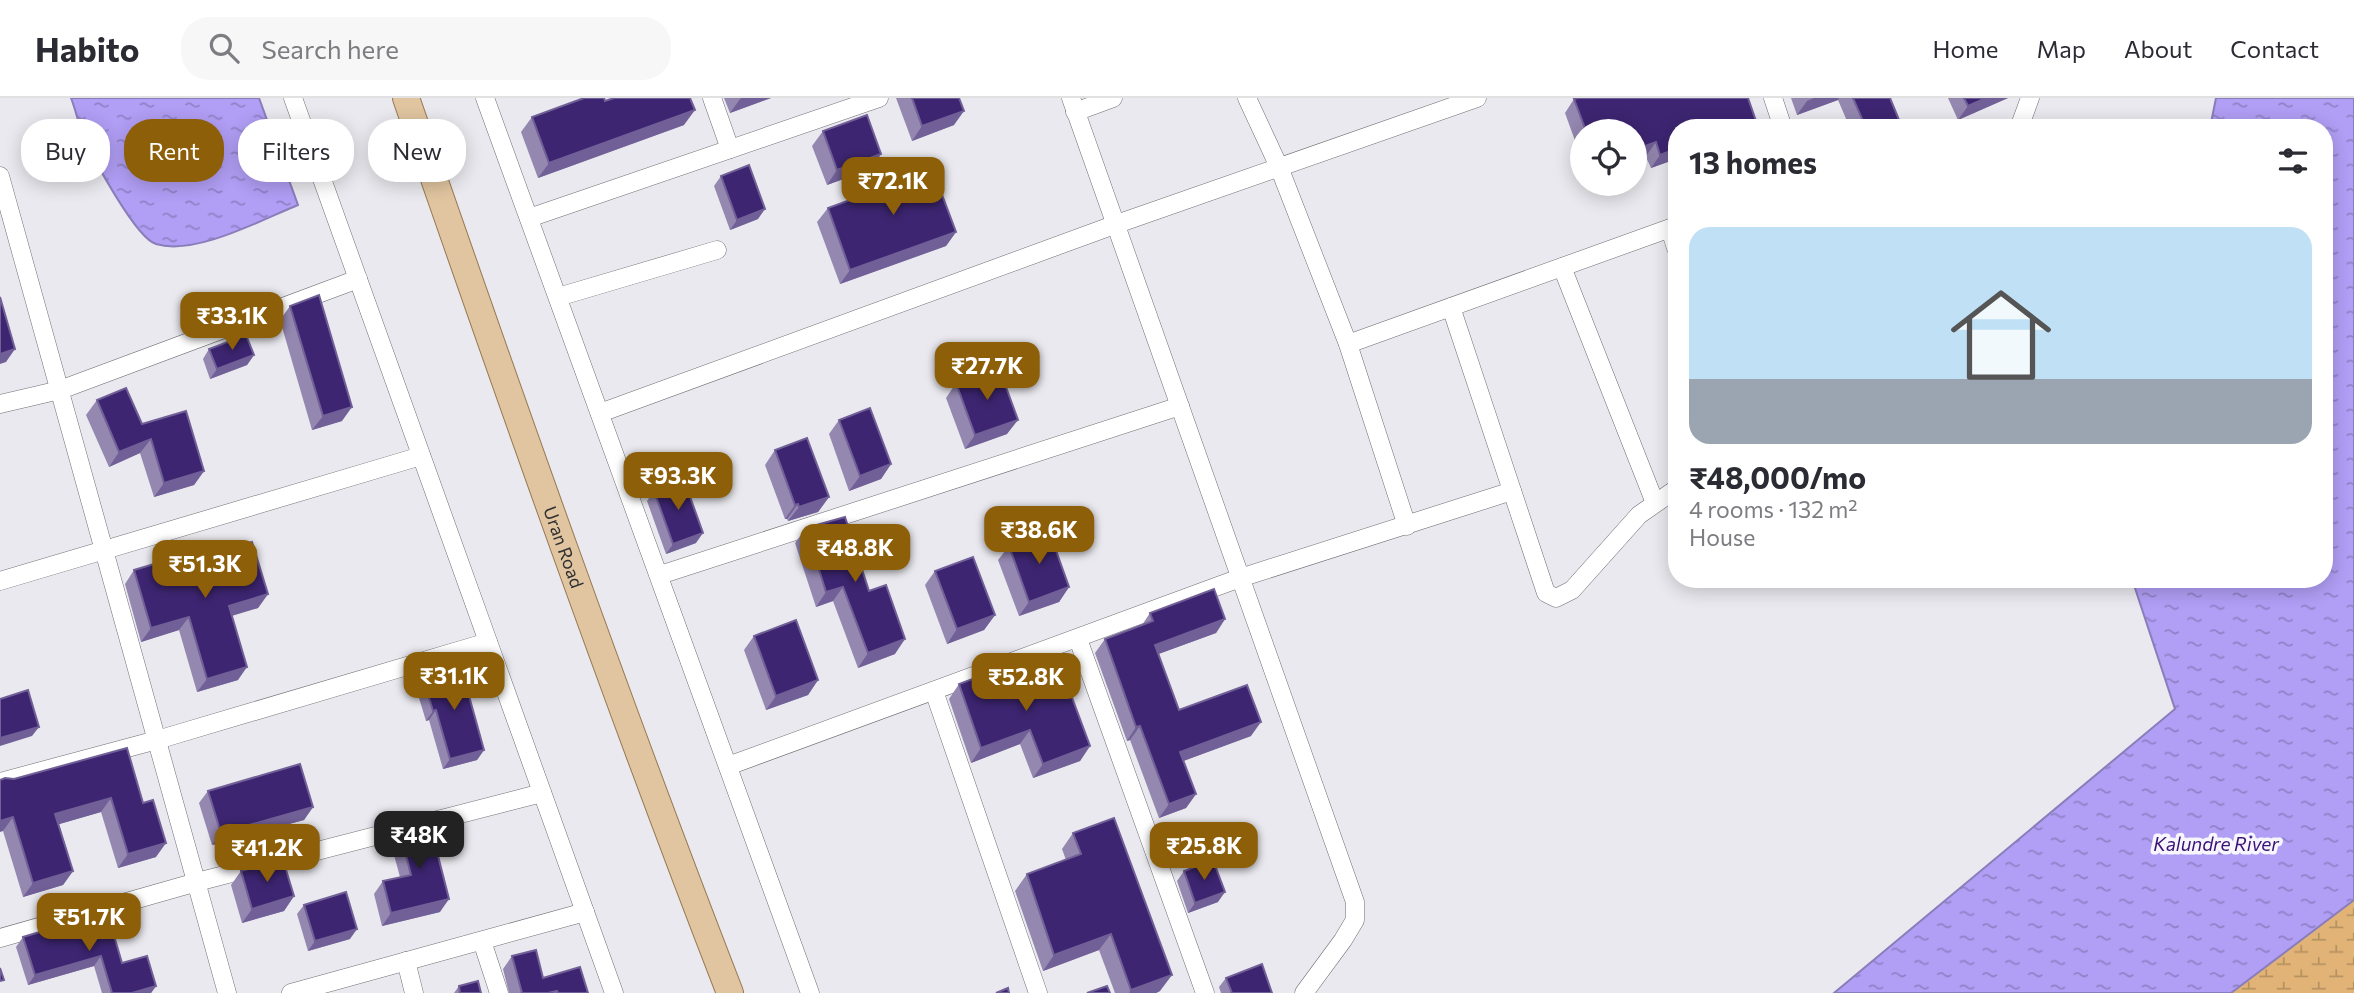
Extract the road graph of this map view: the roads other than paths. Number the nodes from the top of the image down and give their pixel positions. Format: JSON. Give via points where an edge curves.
{"nodes":[{"id":1,"x":293,"y":98,"type":"edge"},
{"id":2,"x":405,"y":98,"type":"edge"},
{"id":3,"x":485,"y":98,"type":"edge"},
{"id":4,"x":712,"y":98,"type":"edge"},
{"id":5,"x":879,"y":98,"type":"edge"},
{"id":6,"x":1113,"y":98,"type":"edge"},
{"id":7,"x":1248,"y":98,"type":"edge"},
{"id":8,"x":1477,"y":98,"type":"edge"},
{"id":9,"x":1773,"y":98,"type":"edge"},
{"id":10,"x":2030,"y":98,"type":"edge"},
{"id":11,"x":1073,"y":105,"type":"edge"},
{"id":12,"x":1780,"y":119,"type":"edge"},
{"id":13,"x":2022,"y":119,"type":"edge"},
{"id":14,"x":730,"y":149,"type":"junction"},
{"id":15,"x":1279,"y":167,"type":"junction"},
{"id":16,"x":0,"y":176,"type":"edge"},
{"id":17,"x":529,"y":218,"type":"junction"},
{"id":18,"x":1114,"y":225,"type":"junction"},
{"id":19,"x":1668,"y":230,"type":"edge"},
{"id":20,"x":717,"y":250,"type":"dead end"},
{"id":21,"x":1562,"y":267,"type":"junction"},
{"id":22,"x":358,"y":279,"type":"junction"},
{"id":23,"x":558,"y":298,"type":"junction"},
{"id":24,"x":1451,"y":307,"type":"junction"},
{"id":25,"x":1348,"y":344,"type":"junction"},
{"id":26,"x":60,"y":390,"type":"junction"},
{"id":27,"x":0,"y":404,"type":"edge"},
{"id":28,"x":1180,"y":406,"type":"junction"},
{"id":29,"x":600,"y":413,"type":"junction"},
{"id":30,"x":421,"y":456,"type":"junction"},
{"id":31,"x":1512,"y":491,"type":"junction"},
{"id":32,"x":1668,"y":494,"type":"edge"},
{"id":33,"x":1655,"y":503,"type":"junction"},
{"id":34,"x":1407,"y":526,"type":"junction"},
{"id":35,"x":104,"y":550,"type":"junction"},
{"id":36,"x":660,"y":575,"type":"junction"},
{"id":37,"x":1240,"y":578,"type":"junction"},
{"id":38,"x":0,"y":581,"type":"edge"},
{"id":39,"x":1078,"y":639,"type":"junction"},
{"id":40,"x":488,"y":642,"type":"junction"},
{"id":41,"x":934,"y":691,"type":"junction"},
{"id":42,"x":157,"y":740,"type":"junction"},
{"id":43,"x":728,"y":766,"type":"junction"},
{"id":44,"x":0,"y":782,"type":"edge"},
{"id":45,"x":542,"y":793,"type":"junction"},
{"id":46,"x":197,"y":882,"type":"junction"},
{"id":47,"x":585,"y":912,"type":"junction"},
{"id":48,"x":0,"y":937,"type":"edge"},
{"id":49,"x":482,"y":941,"type":"junction"},
{"id":50,"x":405,"y":961,"type":"junction"},
{"id":51,"x":329,"y":988,"type":"edge"},
{"id":52,"x":227,"y":993,"type":"edge"},
{"id":53,"x":291,"y":993,"type":"edge"},
{"id":54,"x":414,"y":993,"type":"edge"},
{"id":55,"x":499,"y":993,"type":"edge"},
{"id":56,"x":614,"y":993,"type":"edge"},
{"id":57,"x":730,"y":993,"type":"edge"},
{"id":58,"x":810,"y":993,"type":"edge"},
{"id":59,"x":1038,"y":993,"type":"edge"},
{"id":60,"x":1205,"y":993,"type":"edge"},
{"id":61,"x":1304,"y":993,"type":"edge"}],
"edges":[{"from":1,"to":22,"type":"street"},
{"from":2,"to":57,"type":"main road","name":"Uran Road","via":[[577,585]]},
{"from":3,"to":17,"type":"street"},
{"from":4,"to":14,"type":"street"},
{"from":5,"to":14,"type":"street"},
{"from":6,"to":11,"type":"street"},
{"from":7,"to":15,"type":"street"},
{"from":8,"to":15,"type":"street"},
{"from":9,"to":12,"type":"street"},
{"from":10,"to":13,"type":"street"},
{"from":11,"to":18,"type":"street"},
{"from":14,"to":17,"type":"street"},
{"from":15,"to":18,"type":"street"},
{"from":15,"to":25,"type":"street"},
{"from":16,"to":26,"type":"street"},
{"from":17,"to":23,"type":"street"},
{"from":18,"to":28,"type":"street"},
{"from":18,"to":29,"type":"street"},
{"from":19,"to":21,"type":"street"},
{"from":20,"to":23,"type":"street"},
{"from":21,"to":24,"type":"street"},
{"from":21,"to":33,"type":"street"},
{"from":22,"to":26,"type":"street"},
{"from":22,"to":30,"type":"street"},
{"from":23,"to":29,"type":"street"},
{"from":24,"to":25,"type":"street"},
{"from":24,"to":31,"type":"street"},
{"from":25,"to":34,"type":"street"},
{"from":26,"to":27,"type":"street"},
{"from":26,"to":35,"type":"street"},
{"from":28,"to":36,"type":"street"},
{"from":28,"to":37,"type":"street"},
{"from":29,"to":36,"type":"street"},
{"from":30,"to":35,"type":"street"},
{"from":30,"to":40,"type":"street"},
{"from":31,"to":33,"type":"street","via":[[1542,585],[1556,598],[1572,590]]},
{"from":31,"to":34,"type":"street"},
{"from":32,"to":33,"type":"street"},
{"from":34,"to":37,"type":"street"},
{"from":35,"to":38,"type":"street"},
{"from":35,"to":42,"type":"street"},
{"from":36,"to":43,"type":"street"},
{"from":37,"to":39,"type":"street"},
{"from":37,"to":61,"type":"street","via":[[1355,902],[1355,920]]},
{"from":39,"to":41,"type":"street"},
{"from":39,"to":60,"type":"street"},
{"from":40,"to":42,"type":"street"},
{"from":40,"to":45,"type":"street"},
{"from":41,"to":43,"type":"street"},
{"from":41,"to":59,"type":"street"},
{"from":42,"to":44,"type":"street"},
{"from":42,"to":46,"type":"street"},
{"from":43,"to":58,"type":"street"},
{"from":45,"to":46,"type":"street"},
{"from":45,"to":47,"type":"street"},
{"from":46,"to":48,"type":"street"},
{"from":46,"to":52,"type":"street"},
{"from":47,"to":49,"type":"street"},
{"from":47,"to":56,"type":"street"},
{"from":49,"to":50,"type":"street"},
{"from":49,"to":55,"type":"street"},
{"from":50,"to":51,"type":"street"},
{"from":50,"to":54,"type":"street"},
{"from":51,"to":53,"type":"street"}]}
